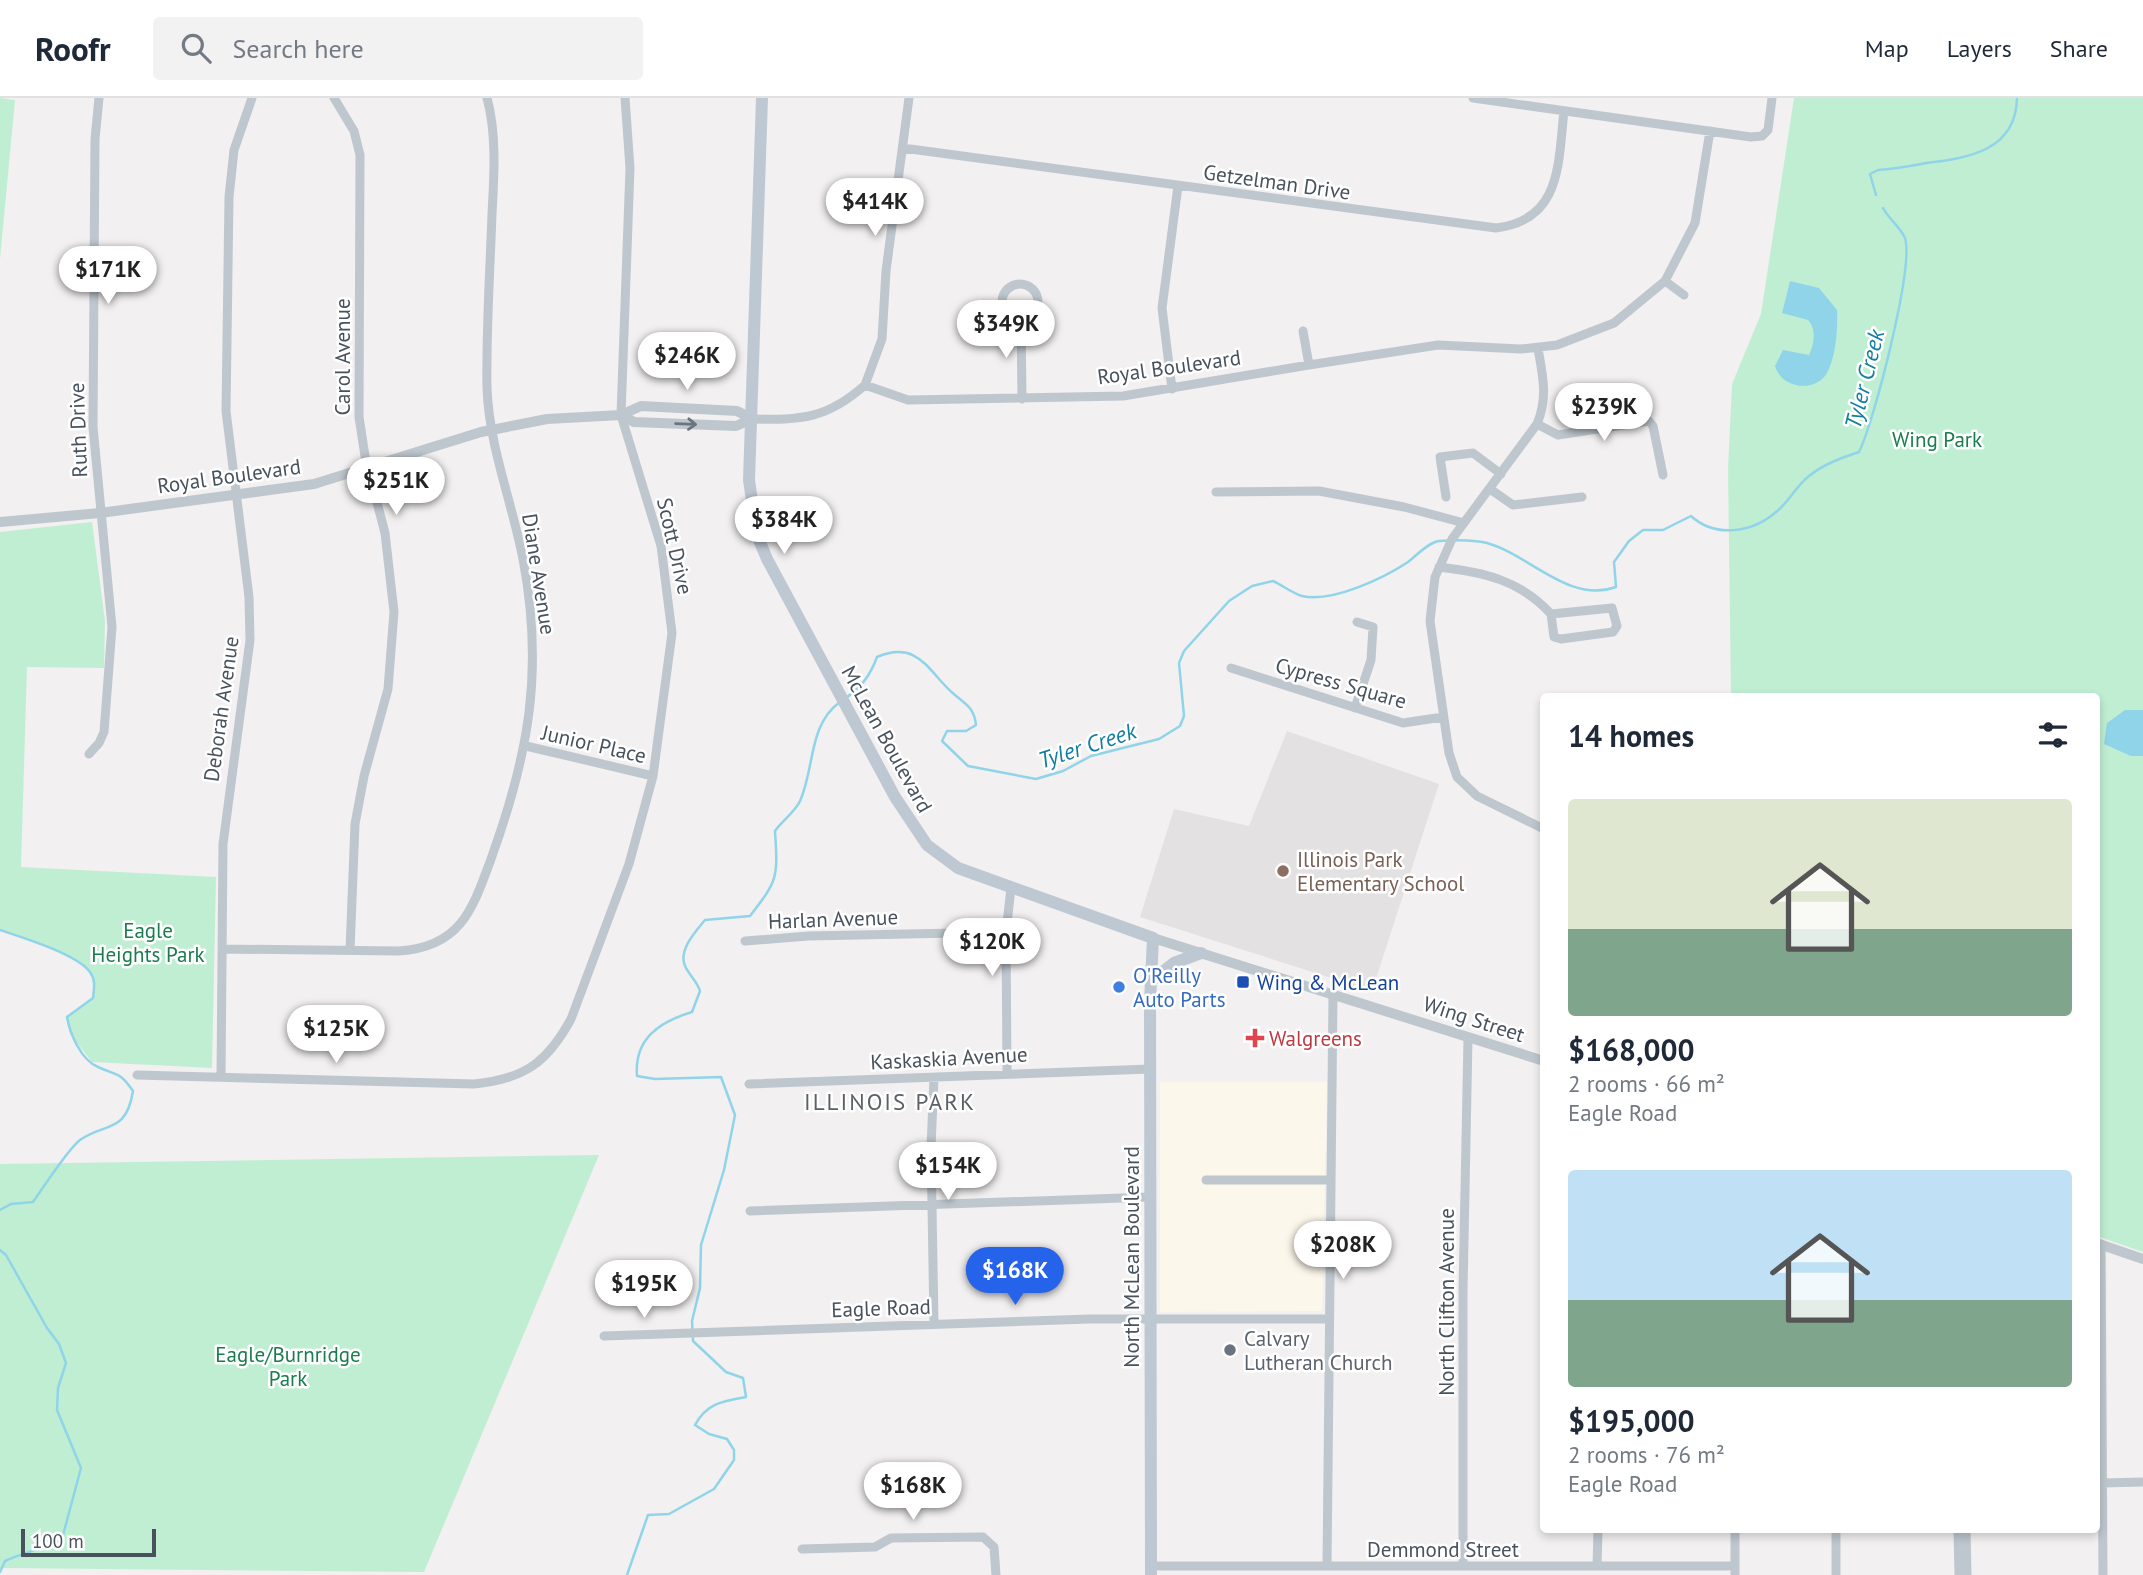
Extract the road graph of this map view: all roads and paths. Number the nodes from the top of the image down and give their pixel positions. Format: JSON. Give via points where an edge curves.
{"nodes":[{"id":1,"x":99,"y":98,"type":"edge"},
{"id":2,"x":252,"y":98,"type":"edge"},
{"id":3,"x":334,"y":98,"type":"edge"},
{"id":4,"x":487,"y":98,"type":"edge"},
{"id":5,"x":625,"y":98,"type":"edge"},
{"id":6,"x":762,"y":98,"type":"edge"},
{"id":7,"x":909,"y":98,"type":"edge"},
{"id":8,"x":1474,"y":98,"type":"edge"},
{"id":9,"x":1772,"y":98,"type":"edge"},
{"id":10,"x":1564,"y":111,"type":"junction"},
{"id":11,"x":1710,"y":131,"type":"junction"},
{"id":12,"x":903,"y":148,"type":"junction"},
{"id":13,"x":1178,"y":186,"type":"junction"},
{"id":14,"x":1665,"y":281,"type":"junction"},
{"id":15,"x":1684,"y":295,"type":"dead end"},
{"id":16,"x":1021,"y":321,"type":"junction"},
{"id":17,"x":1303,"y":331,"type":"dead end"},
{"id":18,"x":1538,"y":349,"type":"junction"},
{"id":19,"x":1309,"y":365,"type":"junction"},
{"id":20,"x":865,"y":385,"type":"junction"},
{"id":21,"x":1172,"y":389,"type":"junction"},
{"id":22,"x":1022,"y":399,"type":"junction"},
{"id":23,"x":621,"y":415,"type":"junction"},
{"id":24,"x":751,"y":419,"type":"junction"},
{"id":25,"x":1537,"y":424,"type":"junction"},
{"id":26,"x":492,"y":429,"type":"junction"},
{"id":27,"x":368,"y":469,"type":"junction"},
{"id":28,"x":1501,"y":474,"type":"junction"},
{"id":29,"x":1662,"y":475,"type":"dead end"},
{"id":30,"x":1490,"y":489,"type":"junction"},
{"id":31,"x":1216,"y":492,"type":"dead end"},
{"id":32,"x":235,"y":493,"type":"junction"},
{"id":33,"x":1446,"y":497,"type":"dead end"},
{"id":34,"x":1582,"y":497,"type":"dead end"},
{"id":35,"x":100,"y":513,"type":"junction"},
{"id":36,"x":0,"y":522,"type":"edge"},
{"id":37,"x":1462,"y":526,"type":"junction"},
{"id":38,"x":1438,"y":567,"type":"junction"},
{"id":39,"x":1550,"y":614,"type":"junction"},
{"id":40,"x":1357,"y":622,"type":"dead end"},
{"id":41,"x":1231,"y":668,"type":"dead end"},
{"id":42,"x":1355,"y":708,"type":"junction"},
{"id":43,"x":1443,"y":717,"type":"junction"},
{"id":44,"x":526,"y":746,"type":"junction"},
{"id":45,"x":89,"y":754,"type":"dead end"},
{"id":46,"x":653,"y":776,"type":"junction"},
{"id":47,"x":1540,"y":827,"type":"edge"},
{"id":48,"x":1011,"y":888,"type":"junction"},
{"id":49,"x":1006,"y":932,"type":"junction"},
{"id":50,"x":1153,"y":938,"type":"junction"},
{"id":51,"x":745,"y":942,"type":"dead end"},
{"id":52,"x":222,"y":949,"type":"junction"},
{"id":53,"x":350,"y":950,"type":"junction"},
{"id":54,"x":1201,"y":953,"type":"junction"},
{"id":55,"x":1151,"y":981,"type":"junction"},
{"id":56,"x":1333,"y":994,"type":"junction"},
{"id":57,"x":1468,"y":1038,"type":"junction"},
{"id":58,"x":1540,"y":1060,"type":"edge"},
{"id":59,"x":1150,"y":1069,"type":"junction"},
{"id":60,"x":1007,"y":1072,"type":"junction"},
{"id":61,"x":137,"y":1075,"type":"dead end"},
{"id":62,"x":221,"y":1077,"type":"junction"},
{"id":63,"x":934,"y":1078,"type":"junction"},
{"id":64,"x":749,"y":1084,"type":"dead end"},
{"id":65,"x":1206,"y":1180,"type":"dead end"},
{"id":66,"x":1329,"y":1180,"type":"junction"},
{"id":67,"x":1150,"y":1197,"type":"junction"},
{"id":68,"x":933,"y":1204,"type":"junction"},
{"id":69,"x":750,"y":1212,"type":"dead end"},
{"id":70,"x":2100,"y":1244,"type":"edge"},
{"id":71,"x":2143,"y":1259,"type":"edge"},
{"id":72,"x":1327,"y":1319,"type":"junction"},
{"id":73,"x":1150,"y":1320,"type":"junction"},
{"id":74,"x":934,"y":1324,"type":"junction"},
{"id":75,"x":2100,"y":1324,"type":"edge"},
{"id":76,"x":604,"y":1336,"type":"dead end"},
{"id":77,"x":2143,"y":1482,"type":"edge"},
{"id":78,"x":2102,"y":1483,"type":"junction"},
{"id":79,"x":1598,"y":1533,"type":"edge"},
{"id":80,"x":1735,"y":1533,"type":"edge"},
{"id":81,"x":1836,"y":1533,"type":"edge"},
{"id":82,"x":1958,"y":1533,"type":"edge"},
{"id":83,"x":1966,"y":1533,"type":"edge"},
{"id":84,"x":802,"y":1549,"type":"dead end"},
{"id":85,"x":1326,"y":1566,"type":"junction"},
{"id":86,"x":1463,"y":1566,"type":"junction"},
{"id":87,"x":1597,"y":1566,"type":"junction"},
{"id":88,"x":1151,"y":1571,"type":"edge"},
{"id":89,"x":1549,"y":1571,"type":"edge"},
{"id":90,"x":1668,"y":1571,"type":"edge"},
{"id":91,"x":1735,"y":1571,"type":"edge"},
{"id":92,"x":996,"y":1575,"type":"edge"},
{"id":93,"x":1836,"y":1575,"type":"edge"},
{"id":94,"x":1959,"y":1575,"type":"edge"},
{"id":95,"x":1967,"y":1575,"type":"edge"},
{"id":96,"x":2102,"y":1575,"type":"edge"}],
"edges":[{"from":1,"to":35,"type":"street","name":"Ruth Drive","via":[[92,403]]},
{"from":2,"to":32,"type":"street","name":"Deborah Avenue","via":[[234,150],[229,197],[226,411]]},
{"from":3,"to":27,"type":"street","name":"Carol Avenue","via":[[354,131],[360,155],[358,401]]},
{"from":4,"to":26,"type":"street","name":"Diane Avenue","via":[[494,168],[487,355]]},
{"from":5,"to":23,"type":"street","name":"Scott Drive","via":[[630,168]]},
{"from":6,"to":24,"type":"main road"},
{"from":7,"to":12,"type":"street"},
{"from":8,"to":10,"type":"street"},
{"from":9,"to":11,"type":"street","via":[[1768,130],[1762,136]]},
{"from":10,"to":11,"type":"street"},
{"from":10,"to":13,"type":"street","name":"Getzelman Drive","via":[[1551,193],[1534,215],[1507,227],[1474,227]]},
{"from":11,"to":14,"type":"street","name":"Royal Boulevard","via":[[1695,223]]},
{"from":12,"to":13,"type":"street","name":"Getzelman Drive"},
{"from":12,"to":20,"type":"street","via":[[882,339]]},
{"from":13,"to":21,"type":"street","via":[[1162,309]]},
{"from":14,"to":15,"type":"street"},
{"from":14,"to":18,"type":"street","name":"Royal Boulevard","via":[[1614,323],[1575,341]]},
{"from":16,"to":16,"type":"street","via":[[1033,314],[1037,305],[1033,290],[1023,284],[1010,288],[1003,299],[1009,316]]},
{"from":16,"to":22,"type":"street"},
{"from":17,"to":19,"type":"street"},
{"from":18,"to":19,"type":"street","name":"Royal Boulevard","via":[[1438,345]]},
{"from":18,"to":25,"type":"street","via":[[1545,398]]},
{"from":19,"to":21,"type":"street","name":"Royal Boulevard"},
{"from":20,"to":22,"type":"street","name":"Royal Boulevard","via":[[908,400]]},
{"from":20,"to":24,"type":"street","name":"Royal Boulevard","via":[[821,414]]},
{"from":21,"to":22,"type":"street","name":"Royal Boulevard","via":[[1123,396]]},
{"from":23,"to":24,"type":"street","name":"Royal Boulevard","one_way":true,"via":[[634,422],[736,426]]},
{"from":23,"to":24,"type":"street","name":"Royal Boulevard","via":[[641,406],[737,411]]},
{"from":23,"to":26,"type":"street","name":"Royal Boulevard","via":[[547,419]]},
{"from":23,"to":46,"type":"street","name":"Scott Drive","via":[[661,546],[670,601],[672,633]]},
{"from":24,"to":48,"type":"main road","name":"McLean Boulevard","via":[[749,480],[757,535],[911,824],[927,845],[958,868]]},
{"from":25,"to":28,"type":"street"},
{"from":25,"to":29,"type":"street","via":[[1558,435],[1649,421],[1654,426]]},
{"from":26,"to":27,"type":"street","name":"Royal Boulevard"},
{"from":26,"to":44,"type":"street","name":"Diane Avenue","via":[[529,599],[533,666]]},
{"from":27,"to":32,"type":"street","name":"Royal Boulevard","via":[[314,484]]},
{"from":27,"to":53,"type":"street","name":"Carol Avenue","via":[[391,573],[392,657],[383,717],[355,824]]},
{"from":28,"to":30,"type":"street"},
{"from":28,"to":33,"type":"street","via":[[1473,453],[1440,457]]},
{"from":30,"to":34,"type":"street","via":[[1513,505]]},
{"from":30,"to":37,"type":"street"},
{"from":31,"to":37,"type":"street","via":[[1319,491],[1404,507]]},
{"from":32,"to":35,"type":"street","name":"Royal Boulevard"},
{"from":32,"to":52,"type":"street","name":"Deborah Avenue","via":[[250,640],[225,811]]},
{"from":35,"to":36,"type":"street","name":"Royal Boulevard"},
{"from":35,"to":45,"type":"street","name":"Ruth Drive","via":[[110,596],[110,676],[104,732]]},
{"from":37,"to":38,"type":"street"},
{"from":38,"to":39,"type":"street","via":[[1503,579],[1530,593]]},
{"from":38,"to":43,"type":"street","via":[[1430,621]]},
{"from":39,"to":39,"type":"street","via":[[1557,639],[1613,632],[1617,626],[1612,608]]},
{"from":40,"to":42,"type":"street","via":[[1373,627],[1371,660]]},
{"from":41,"to":42,"type":"street","name":"Cypress Square"},
{"from":42,"to":43,"type":"street","name":"Cypress Square","via":[[1403,723]]},
{"from":43,"to":47,"type":"street","via":[[1453,768],[1463,785]]},
{"from":44,"to":46,"type":"street","name":"Junior Place"},
{"from":44,"to":53,"type":"street","name":"Diane Avenue","via":[[508,814],[476,901],[460,926],[438,943],[418,950]]},
{"from":46,"to":62,"type":"street","name":"Scott Drive","via":[[629,864],[570,1019],[559,1042],[539,1062],[512,1078],[474,1084]]},
{"from":48,"to":49,"type":"street"},
{"from":48,"to":50,"type":"main road","name":"McLean Boulevard"},
{"from":49,"to":51,"type":"street","name":"Harlan Avenue","via":[[808,936]]},
{"from":49,"to":60,"type":"street"},
{"from":50,"to":54,"type":"street","name":"Wing Street"},
{"from":50,"to":55,"type":"main road","name":"North McLean Boulevard"},
{"from":52,"to":53,"type":"street","name":"Diane Avenue"},
{"from":52,"to":62,"type":"street","name":"Deborah Avenue"},
{"from":54,"to":55,"type":"main road","via":[[1174,963]]},
{"from":54,"to":56,"type":"street","name":"Wing Street"},
{"from":55,"to":59,"type":"main road","name":"North McLean Boulevard"},
{"from":56,"to":57,"type":"street","name":"Wing Street"},
{"from":56,"to":66,"type":"street"},
{"from":57,"to":58,"type":"street","name":"Wing Street"},
{"from":57,"to":86,"type":"street","name":"North Clifton Avenue"},
{"from":59,"to":60,"type":"street","name":"Kaskaskia Avenue"},
{"from":59,"to":67,"type":"main road","name":"North McLean Boulevard"},
{"from":60,"to":63,"type":"street","name":"Kaskaskia Avenue"},
{"from":61,"to":62,"type":"street"},
{"from":63,"to":64,"type":"street","name":"Kaskaskia Avenue"},
{"from":63,"to":68,"type":"street"},
{"from":65,"to":66,"type":"street"},
{"from":66,"to":72,"type":"street"},
{"from":67,"to":68,"type":"street"},
{"from":67,"to":73,"type":"main road","name":"North McLean Boulevard"},
{"from":68,"to":69,"type":"street"},
{"from":68,"to":74,"type":"street"},
{"from":70,"to":71,"type":"street"},
{"from":72,"to":73,"type":"street","name":"Eagle Road"},
{"from":72,"to":85,"type":"street"},
{"from":73,"to":74,"type":"street","name":"Eagle Road"},
{"from":73,"to":88,"type":"main road","name":"North McLean Boulevard"},
{"from":74,"to":76,"type":"street","name":"Eagle Road"},
{"from":75,"to":78,"type":"street"},
{"from":77,"to":78,"type":"street"},
{"from":78,"to":96,"type":"street"},
{"from":79,"to":87,"type":"street"},
{"from":80,"to":91,"type":"street"},
{"from":81,"to":93,"type":"street"},
{"from":82,"to":94,"type":"street"},
{"from":83,"to":95,"type":"street"},
{"from":84,"to":92,"type":"street","via":[[875,1547],[891,1538],[989,1539],[996,1554]]},
{"from":85,"to":86,"type":"street","name":"Demmond Street"},
{"from":85,"to":88,"type":"street","name":"Demmond Street"},
{"from":86,"to":89,"type":"street","name":"Demmond Street"},
{"from":87,"to":89,"type":"street","name":"Demmond Street"},
{"from":87,"to":90,"type":"street","name":"Demmond Street"},
{"from":90,"to":91,"type":"street","name":"Demmond Street"}]}
